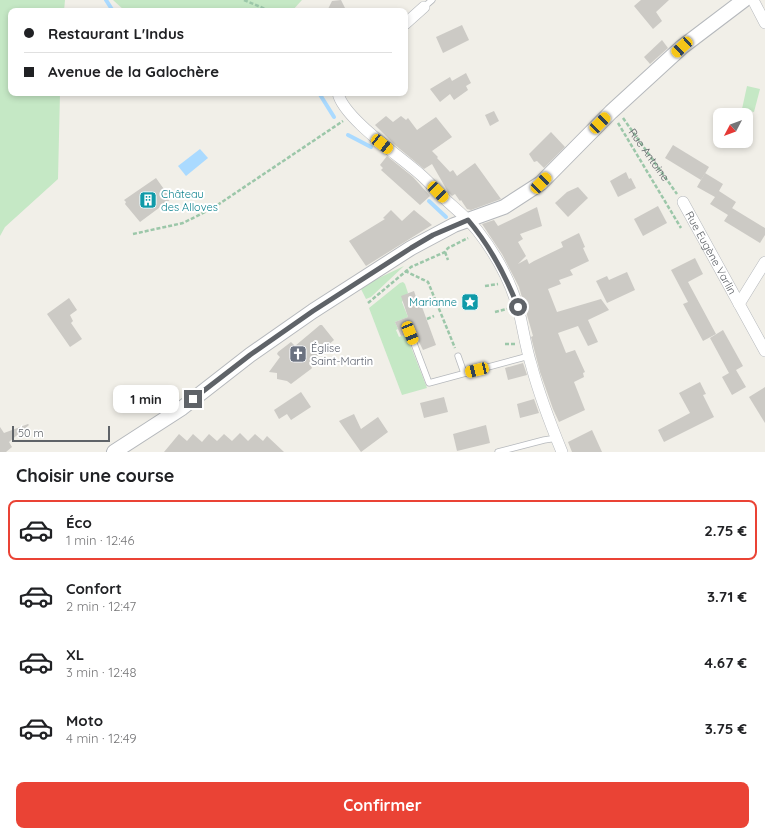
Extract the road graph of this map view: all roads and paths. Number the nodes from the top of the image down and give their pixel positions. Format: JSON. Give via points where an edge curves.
{"nodes":[{"id":1,"x":244,"y":0,"type":"edge"},
{"id":2,"x":744,"y":0,"type":"edge"},
{"id":3,"x":753,"y":0,"type":"edge"},
{"id":4,"x":428,"y":3,"type":"edge"},
{"id":5,"x":263,"y":8,"type":"edge"},
{"id":6,"x":408,"y":21,"type":"edge"},
{"id":7,"x":765,"y":23,"type":"edge"},
{"id":8,"x":339,"y":96,"type":"edge"},
{"id":9,"x":614,"y":110,"type":"junction"},
{"id":10,"x":352,"y":115,"type":"junction"},
{"id":11,"x":682,"y":202,"type":"joint"},
{"id":12,"x":472,"y":225,"type":"junction"},
{"id":13,"x":682,"y":228,"type":"dead end"},
{"id":14,"x":132,"y":234,"type":"dead end"},
{"id":15,"x":445,"y":252,"type":"junction"},
{"id":16,"x":448,"y":260,"type":"dead end"},
{"id":17,"x":765,"y":262,"type":"edge"},
{"id":18,"x":406,"y":272,"type":"junction"},
{"id":19,"x":368,"y":304,"type":"dead end"},
{"id":20,"x":739,"y":304,"type":"junction"},
{"id":21,"x":434,"y":316,"type":"dead end"},
{"id":22,"x":427,"y":319,"type":"dead end"},
{"id":23,"x":410,"y":333,"type":"dead end"},
{"id":24,"x":765,"y":351,"type":"edge"},
{"id":25,"x":458,"y":356,"type":"joint"},
{"id":26,"x":530,"y":359,"type":"junction"},
{"id":27,"x":464,"y":373,"type":"junction"},
{"id":28,"x":557,"y":438,"type":"junction"},
{"id":29,"x":114,"y":452,"type":"edge"},
{"id":30,"x":498,"y":452,"type":"edge"},
{"id":31,"x":562,"y":452,"type":"edge"}],
"edges":[{"from":1,"to":5,"type":"path"},
{"from":2,"to":9,"type":"street","via":[[682,47]]},
{"from":3,"to":7,"type":"street"},
{"from":4,"to":6,"type":"street"},
{"from":8,"to":10,"type":"street"},
{"from":9,"to":11,"type":"path","name":"Rue Antoine"},
{"from":9,"to":12,"type":"street","via":[[541,183]]},
{"from":9,"to":13,"type":"path"},
{"from":10,"to":12,"type":"street","via":[[382,144],[421,175]]},
{"from":10,"to":14,"type":"path","via":[[213,208],[183,223]]},
{"from":11,"to":20,"type":"street","name":"Rue Eugène Varlin"},
{"from":12,"to":15,"type":"path","via":[[466,240]]},
{"from":12,"to":26,"type":"street","via":[[508,282],[518,307]]},
{"from":12,"to":29,"type":"street","via":[[433,235],[411,248],[313,311],[250,355],[182,408]]},
{"from":15,"to":16,"type":"path"},
{"from":15,"to":18,"type":"path","via":[[411,267]]},
{"from":17,"to":20,"type":"street","name":"Rue Eugène Varlin"},
{"from":18,"to":19,"type":"path"},
{"from":18,"to":25,"type":"path","via":[[428,282]]},
{"from":20,"to":24,"type":"street","name":"Rue Eugène Varlin"},
{"from":21,"to":22,"type":"path"},
{"from":23,"to":27,"type":"lane","via":[[429,383]]},
{"from":25,"to":27,"type":"lane"},
{"from":26,"to":27,"type":"lane"},
{"from":26,"to":28,"type":"street","via":[[543,404]]},
{"from":28,"to":30,"type":"lane"},
{"from":28,"to":31,"type":"street"}]}
